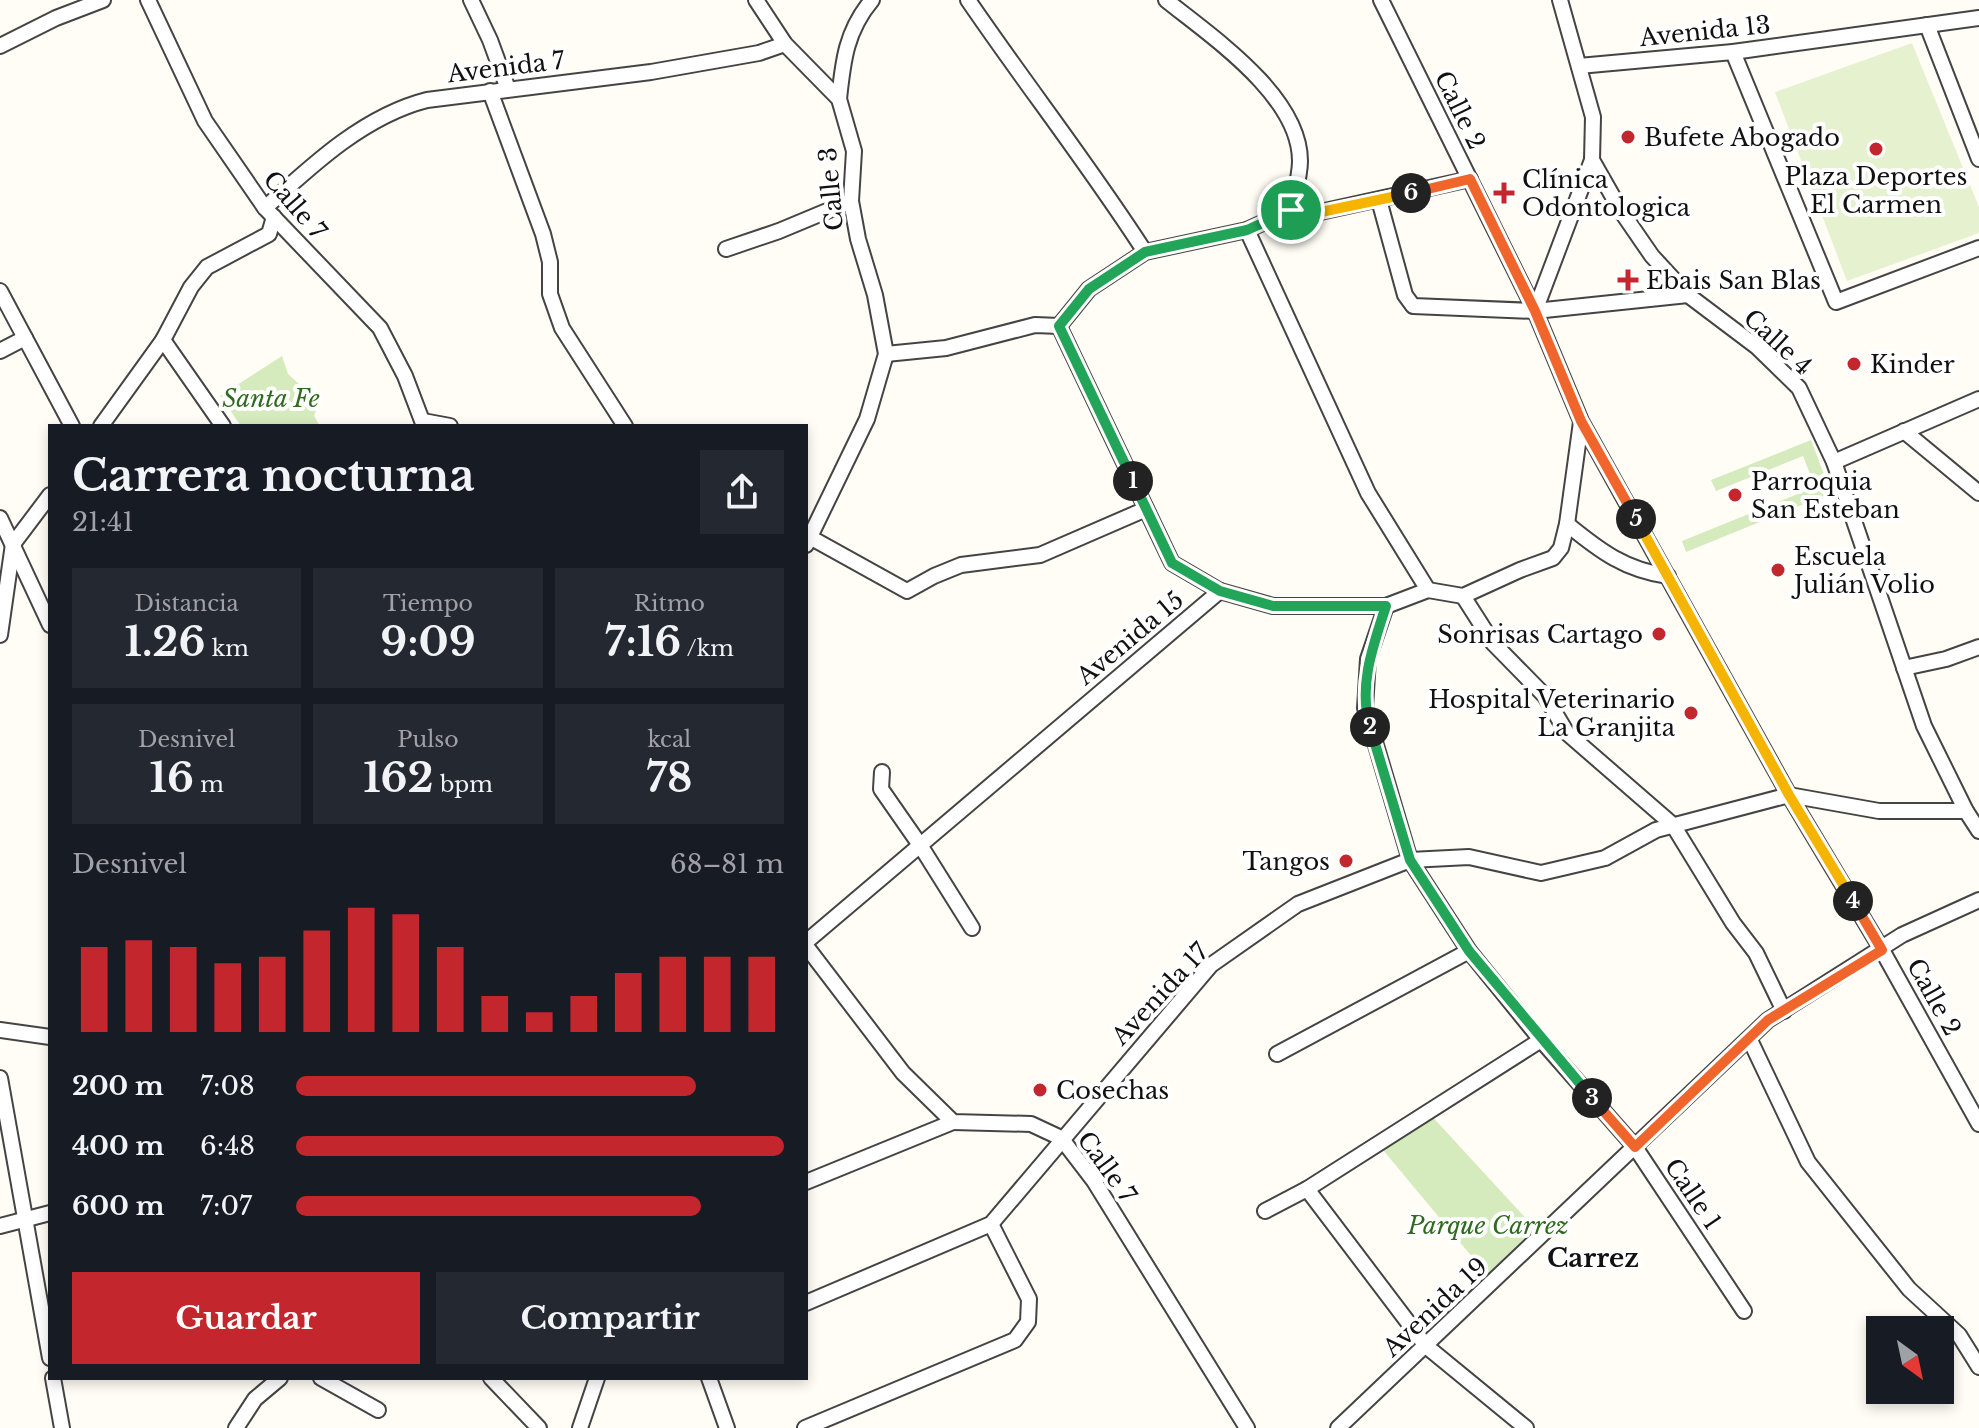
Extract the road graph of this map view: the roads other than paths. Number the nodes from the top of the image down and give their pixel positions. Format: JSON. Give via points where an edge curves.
{"nodes":[{"id":1,"x":103,"y":0,"type":"edge"},
{"id":2,"x":148,"y":0,"type":"edge"},
{"id":3,"x":471,"y":0,"type":"edge"},
{"id":4,"x":756,"y":0,"type":"edge"},
{"id":5,"x":872,"y":0,"type":"edge"},
{"id":6,"x":968,"y":0,"type":"edge"},
{"id":7,"x":1166,"y":0,"type":"edge"},
{"id":8,"x":1381,"y":0,"type":"edge"},
{"id":9,"x":1560,"y":0,"type":"edge"},
{"id":10,"x":1975,"y":21,"type":"edge"},
{"id":11,"x":1927,"y":25,"type":"junction"},
{"id":12,"x":785,"y":44,"type":"junction"},
{"id":13,"x":0,"y":46,"type":"edge"},
{"id":14,"x":1733,"y":52,"type":"junction"},
{"id":15,"x":1579,"y":66,"type":"junction"},
{"id":16,"x":508,"y":89,"type":"junction"},
{"id":17,"x":490,"y":91,"type":"junction"},
{"id":18,"x":839,"y":99,"type":"junction"},
{"id":19,"x":1979,"y":159,"type":"edge"},
{"id":20,"x":1592,"y":160,"type":"junction"},
{"id":21,"x":1470,"y":179,"type":"junction"},
{"id":22,"x":1379,"y":200,"type":"junction"},
{"id":23,"x":851,"y":201,"type":"junction"},
{"id":24,"x":1291,"y":210,"type":"junction"},
{"id":25,"x":269,"y":213,"type":"junction"},
{"id":26,"x":1247,"y":230,"type":"junction"},
{"id":27,"x":1979,"y":248,"type":"edge"},
{"id":28,"x":726,"y":249,"type":"dead end"},
{"id":29,"x":1145,"y":252,"type":"junction"},
{"id":30,"x":1524,"y":288,"type":"junction"},
{"id":31,"x":1543,"y":290,"type":"junction"},
{"id":32,"x":0,"y":291,"type":"edge"},
{"id":33,"x":1688,"y":295,"type":"junction"},
{"id":34,"x":1535,"y":311,"type":"junction"},
{"id":35,"x":1059,"y":326,"type":"junction"},
{"id":36,"x":25,"y":338,"type":"junction"},
{"id":37,"x":163,"y":340,"type":"junction"},
{"id":38,"x":0,"y":351,"type":"edge"},
{"id":39,"x":886,"y":354,"type":"junction"},
{"id":40,"x":1979,"y":399,"type":"edge"},
{"id":41,"x":1581,"y":421,"type":"junction"},
{"id":42,"x":424,"y":423,"type":"edge"},
{"id":43,"x":71,"y":424,"type":"edge"},
{"id":44,"x":102,"y":424,"type":"edge"},
{"id":45,"x":222,"y":424,"type":"edge"},
{"id":46,"x":624,"y":424,"type":"edge"},
{"id":47,"x":1904,"y":431,"type":"junction"},
{"id":48,"x":1834,"y":462,"type":"junction"},
{"id":49,"x":1979,"y":493,"type":"edge"},
{"id":50,"x":48,"y":498,"type":"edge"},
{"id":51,"x":1146,"y":509,"type":"junction"},
{"id":52,"x":0,"y":518,"type":"edge"},
{"id":53,"x":1567,"y":524,"type":"junction"},
{"id":54,"x":808,"y":537,"type":"edge"},
{"id":55,"x":808,"y":540,"type":"edge"},
{"id":56,"x":13,"y":544,"type":"junction"},
{"id":57,"x":1668,"y":576,"type":"junction"},
{"id":58,"x":1428,"y":590,"type":"junction"},
{"id":59,"x":1220,"y":591,"type":"junction"},
{"id":60,"x":1463,"y":596,"type":"junction"},
{"id":61,"x":1386,"y":606,"type":"junction"},
{"id":62,"x":48,"y":621,"type":"edge"},
{"id":63,"x":0,"y":635,"type":"edge"},
{"id":64,"x":1979,"y":647,"type":"edge"},
{"id":65,"x":1904,"y":668,"type":"junction"},
{"id":66,"x":882,"y":772,"type":"dead end"},
{"id":67,"x":1789,"y":795,"type":"junction"},
{"id":68,"x":1966,"y":811,"type":"junction"},
{"id":69,"x":1673,"y":825,"type":"junction"},
{"id":70,"x":1979,"y":831,"type":"edge"},
{"id":71,"x":920,"y":845,"type":"junction"},
{"id":72,"x":1410,"y":860,"type":"junction"},
{"id":73,"x":1979,"y":900,"type":"edge"},
{"id":74,"x":972,"y":928,"type":"dead end"},
{"id":75,"x":808,"y":942,"type":"edge"},
{"id":76,"x":808,"y":947,"type":"edge"},
{"id":77,"x":1882,"y":950,"type":"junction"},
{"id":78,"x":1469,"y":951,"type":"junction"},
{"id":79,"x":1784,"y":1011,"type":"junction"},
{"id":80,"x":0,"y":1030,"type":"edge"},
{"id":81,"x":48,"y":1037,"type":"edge"},
{"id":82,"x":1541,"y":1040,"type":"junction"},
{"id":83,"x":1750,"y":1040,"type":"junction"},
{"id":84,"x":1277,"y":1054,"type":"dead end"},
{"id":85,"x":0,"y":1078,"type":"edge"},
{"id":86,"x":953,"y":1122,"type":"junction"},
{"id":87,"x":1979,"y":1124,"type":"edge"},
{"id":88,"x":1061,"y":1138,"type":"junction"},
{"id":89,"x":1635,"y":1147,"type":"junction"},
{"id":90,"x":808,"y":1181,"type":"edge"},
{"id":91,"x":1307,"y":1189,"type":"junction"},
{"id":92,"x":1265,"y":1211,"type":"dead end"},
{"id":93,"x":48,"y":1213,"type":"edge"},
{"id":94,"x":25,"y":1219,"type":"junction"},
{"id":95,"x":991,"y":1224,"type":"junction"},
{"id":96,"x":0,"y":1226,"type":"edge"},
{"id":97,"x":808,"y":1302,"type":"edge"},
{"id":98,"x":1744,"y":1311,"type":"dead end"},
{"id":99,"x":1426,"y":1346,"type":"junction"},
{"id":100,"x":48,"y":1347,"type":"edge"},
{"id":101,"x":1979,"y":1367,"type":"edge"},
{"id":102,"x":53,"y":1380,"type":"edge"},
{"id":103,"x":278,"y":1380,"type":"edge"},
{"id":104,"x":325,"y":1380,"type":"edge"},
{"id":105,"x":493,"y":1380,"type":"edge"},
{"id":106,"x":596,"y":1380,"type":"edge"},
{"id":107,"x":710,"y":1380,"type":"edge"},
{"id":108,"x":378,"y":1410,"type":"dead end"},
{"id":109,"x":62,"y":1428,"type":"edge"},
{"id":110,"x":236,"y":1428,"type":"edge"},
{"id":111,"x":539,"y":1428,"type":"edge"},
{"id":112,"x":580,"y":1428,"type":"edge"},
{"id":113,"x":727,"y":1428,"type":"edge"},
{"id":114,"x":805,"y":1428,"type":"edge"},
{"id":115,"x":1247,"y":1428,"type":"edge"},
{"id":116,"x":1338,"y":1428,"type":"edge"},
{"id":117,"x":1526,"y":1428,"type":"edge"}],
"edges":[{"from":1,"to":13,"type":"street"},
{"from":2,"to":25,"type":"street","name":"Calle 7","via":[[205,121]]},
{"from":3,"to":16,"type":"street"},
{"from":4,"to":12,"type":"street","name":"Calle 3"},
{"from":5,"to":18,"type":"street","via":[[844,50]]},
{"from":6,"to":29,"type":"street"},
{"from":7,"to":24,"type":"street","via":[[1244,62],[1291,120],[1300,161]]},
{"from":8,"to":21,"type":"street","name":"Calle 2"},
{"from":9,"to":15,"type":"street"},
{"from":10,"to":11,"type":"street","name":"Avenida 13"},
{"from":11,"to":14,"type":"street","name":"Avenida 13"},
{"from":11,"to":19,"type":"street"},
{"from":12,"to":16,"type":"street","name":"Avenida 7","via":[[651,72]]},
{"from":12,"to":18,"type":"street","name":"Calle 3"},
{"from":14,"to":15,"type":"street","name":"Avenida 13"},
{"from":14,"to":27,"type":"street","via":[[1836,302]]},
{"from":15,"to":20,"type":"street","via":[[1593,117]]},
{"from":16,"to":17,"type":"street","name":"Avenida 7"},
{"from":17,"to":25,"type":"street","name":"Avenida 7","via":[[400,107],[318,160]]},
{"from":17,"to":46,"type":"street","via":[[543,234],[550,294],[562,328]]},
{"from":18,"to":23,"type":"street","name":"Calle 3","via":[[854,151]]},
{"from":20,"to":31,"type":"street"},
{"from":20,"to":33,"type":"street","name":"Calle 4","via":[[1652,256]]},
{"from":21,"to":22,"type":"street"},
{"from":21,"to":30,"type":"street","name":"Calle 2"},
{"from":22,"to":24,"type":"street","via":[[1302,216]]},
{"from":22,"to":34,"type":"street","via":[[1401,282],[1413,306]]},
{"from":23,"to":28,"type":"street"},
{"from":23,"to":39,"type":"street","name":"Calle 3"},
{"from":24,"to":26,"type":"street"},
{"from":25,"to":37,"type":"street","name":"Avenida 7","via":[[269,234],[207,267]]},
{"from":25,"to":42,"type":"street","name":"Calle 7","via":[[380,328]]},
{"from":26,"to":29,"type":"street"},
{"from":26,"to":58,"type":"street","via":[[1368,493]]},
{"from":29,"to":35,"type":"street","via":[[1089,289]]},
{"from":30,"to":31,"type":"street","via":[[1530,293]]},
{"from":30,"to":34,"type":"street","name":"Calle 2"},
{"from":31,"to":34,"type":"street"},
{"from":32,"to":36,"type":"street"},
{"from":33,"to":34,"type":"street"},
{"from":33,"to":48,"type":"street","name":"Calle 4","via":[[1757,347],[1799,388]]},
{"from":34,"to":41,"type":"street","name":"Calle 2"},
{"from":35,"to":39,"type":"street","via":[[1035,325],[946,348]]},
{"from":35,"to":51,"type":"street"},
{"from":36,"to":38,"type":"street"},
{"from":36,"to":43,"type":"street"},
{"from":37,"to":44,"type":"street","name":"Avenida 7"},
{"from":37,"to":45,"type":"street"},
{"from":39,"to":54,"type":"street","via":[[867,419]]},
{"from":40,"to":47,"type":"street"},
{"from":41,"to":53,"type":"street"},
{"from":41,"to":57,"type":"street","name":"Calle 2"},
{"from":47,"to":48,"type":"street"},
{"from":47,"to":49,"type":"street"},
{"from":48,"to":65,"type":"street","name":"Calle 4"},
{"from":50,"to":56,"type":"street"},
{"from":51,"to":55,"type":"street","via":[[1040,555],[961,565],[907,591]]},
{"from":51,"to":59,"type":"street","via":[[1172,563]]},
{"from":52,"to":56,"type":"street"},
{"from":53,"to":57,"type":"street","via":[[1623,564]]},
{"from":53,"to":60,"type":"street","via":[[1553,558]]},
{"from":56,"to":62,"type":"street"},
{"from":56,"to":63,"type":"street"},
{"from":57,"to":67,"type":"street","name":"Calle 2"},
{"from":58,"to":60,"type":"street"},
{"from":58,"to":61,"type":"street","name":"Avenida 15"},
{"from":59,"to":61,"type":"street","name":"Avenida 15","via":[[1273,606]]},
{"from":59,"to":71,"type":"street","name":"Avenida 15"},
{"from":60,"to":69,"type":"street","via":[[1493,643],[1545,696],[1567,733]]},
{"from":61,"to":72,"type":"street","name":"Calle 1","via":[[1368,659],[1365,708]]},
{"from":64,"to":65,"type":"street"},
{"from":65,"to":68,"type":"street","name":"Calle 4","via":[[1924,726]]},
{"from":66,"to":71,"type":"street","via":[[881,789]]},
{"from":67,"to":68,"type":"street","via":[[1879,811]]},
{"from":67,"to":69,"type":"street","name":"Avenida 17"},
{"from":67,"to":77,"type":"street","name":"Calle 2"},
{"from":68,"to":70,"type":"street","name":"Calle 4"},
{"from":69,"to":72,"type":"street","name":"Avenida 17","via":[[1605,858],[1541,873],[1469,857]]},
{"from":69,"to":79,"type":"street","via":[[1756,953]]},
{"from":71,"to":74,"type":"street"},
{"from":71,"to":75,"type":"street","name":"Avenida 15"},
{"from":72,"to":78,"type":"street","name":"Calle 1"},
{"from":72,"to":88,"type":"street","name":"Avenida 17","via":[[1298,904],[1211,965]]},
{"from":73,"to":77,"type":"street","name":"Avenida 19","via":[[1902,935]]},
{"from":76,"to":86,"type":"street","via":[[903,1073]]},
{"from":77,"to":79,"type":"street","name":"Avenida 19"},
{"from":77,"to":87,"type":"street","name":"Calle 2"},
{"from":78,"to":82,"type":"street","name":"Calle 1"},
{"from":78,"to":84,"type":"street"},
{"from":79,"to":83,"type":"street","name":"Avenida 19"},
{"from":80,"to":81,"type":"street"},
{"from":82,"to":89,"type":"street","name":"Calle 1"},
{"from":82,"to":91,"type":"street"},
{"from":83,"to":89,"type":"street","name":"Avenida 19"},
{"from":83,"to":101,"type":"street","via":[[1808,1162],[1909,1289],[1959,1335]]},
{"from":85,"to":94,"type":"street"},
{"from":86,"to":88,"type":"street","name":"Calle 7","via":[[1031,1124]]},
{"from":86,"to":90,"type":"street"},
{"from":88,"to":95,"type":"street","name":"Avenida 17"},
{"from":88,"to":115,"type":"street","name":"Calle 7","via":[[1094,1181]]},
{"from":89,"to":98,"type":"street","name":"Calle 1"},
{"from":89,"to":99,"type":"street","name":"Avenida 19"},
{"from":91,"to":92,"type":"street"},
{"from":91,"to":99,"type":"street"},
{"from":93,"to":94,"type":"street"},
{"from":94,"to":96,"type":"street"},
{"from":94,"to":100,"type":"street"},
{"from":95,"to":97,"type":"street","name":"Avenida 17"},
{"from":95,"to":114,"type":"street","via":[[1029,1299],[1028,1322],[1015,1340]]},
{"from":99,"to":116,"type":"street","name":"Avenida 19"},
{"from":99,"to":117,"type":"street"},
{"from":102,"to":109,"type":"street"},
{"from":103,"to":110,"type":"street","via":[[255,1399]]},
{"from":104,"to":108,"type":"street"},
{"from":105,"to":111,"type":"street"},
{"from":106,"to":112,"type":"street"},
{"from":107,"to":113,"type":"street"}]}
